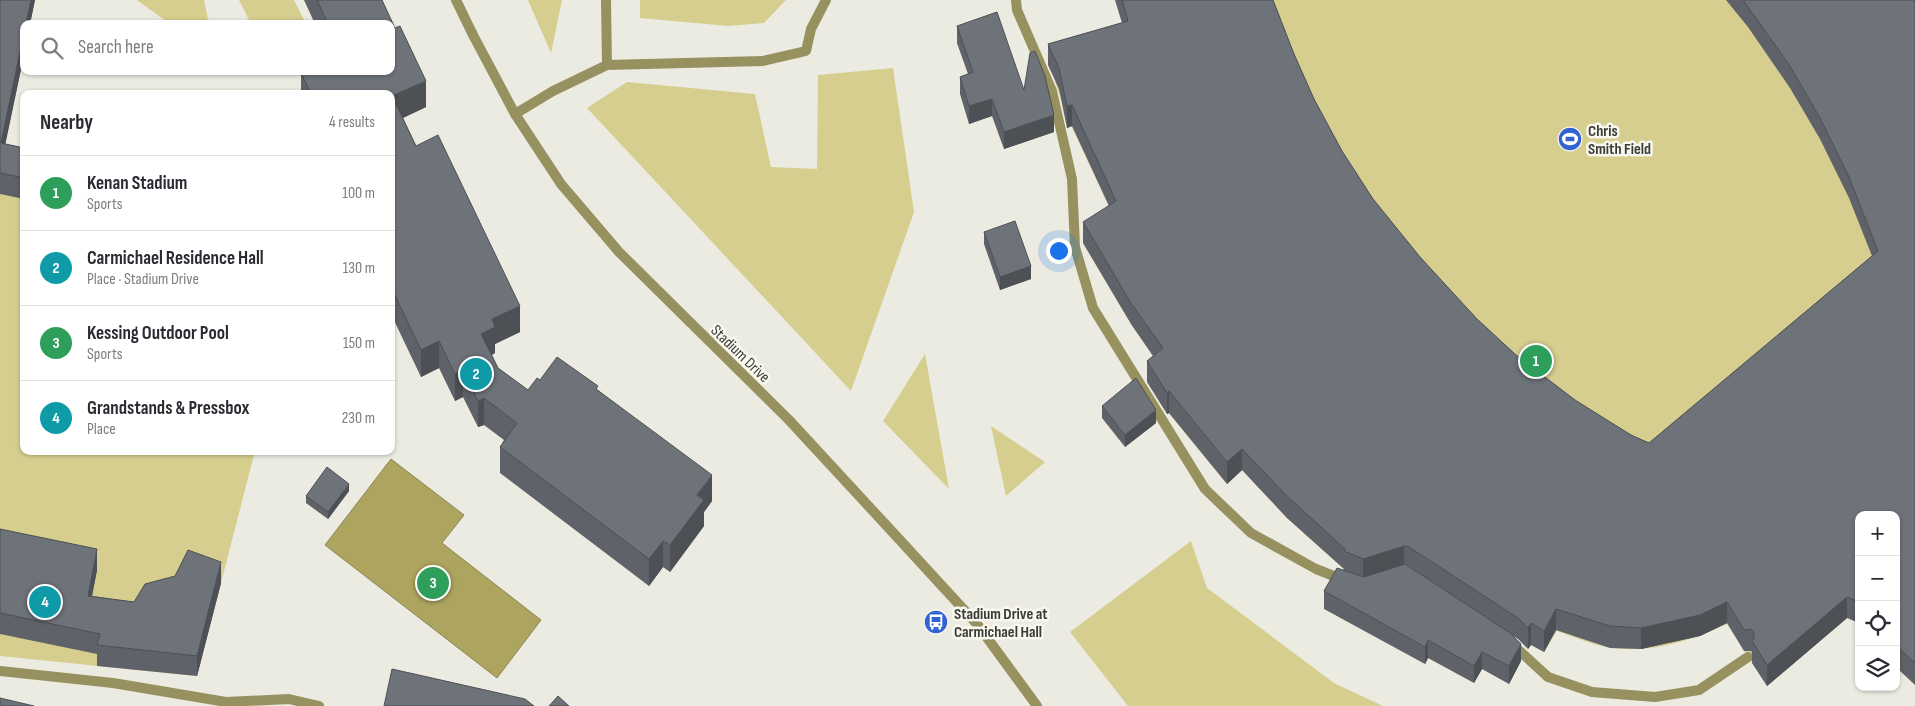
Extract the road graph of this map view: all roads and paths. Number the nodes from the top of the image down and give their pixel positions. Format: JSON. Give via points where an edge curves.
{"nodes":[{"id":1,"x":456,"y":0,"type":"edge"},
{"id":2,"x":606,"y":0,"type":"edge"},
{"id":3,"x":826,"y":0,"type":"edge"},
{"id":4,"x":1016,"y":0,"type":"edge"},
{"id":5,"x":608,"y":65,"type":"junction"},
{"id":6,"x":515,"y":114,"type":"junction"},
{"id":7,"x":1355,"y":584,"type":"edge"},
{"id":8,"x":1506,"y":639,"type":"edge"},
{"id":9,"x":1748,"y":657,"type":"dead end"},
{"id":10,"x":0,"y":671,"type":"edge"},
{"id":11,"x":319,"y":706,"type":"edge"},
{"id":12,"x":1037,"y":706,"type":"edge"}],
"edges":[{"from":1,"to":6,"type":"street","name":"Stadium Drive"},
{"from":2,"to":5,"type":"street"},
{"from":3,"to":5,"type":"street","via":[[811,29],[806,51],[763,61]]},
{"from":4,"to":7,"type":"street","via":[[1017,10],[1052,91],[1072,179],[1075,248],[1093,308],[1205,489],[1251,533],[1316,569]]},
{"from":5,"to":6,"type":"street","via":[[553,91]]},
{"from":6,"to":12,"type":"street","name":"Stadium Drive","via":[[561,184],[618,252],[826,460],[977,624]]},
{"from":8,"to":9,"type":"street","via":[[1548,677],[1592,692],[1655,697],[1699,690]]},
{"from":10,"to":11,"type":"street","via":[[113,683],[226,702],[289,699]]}]}
